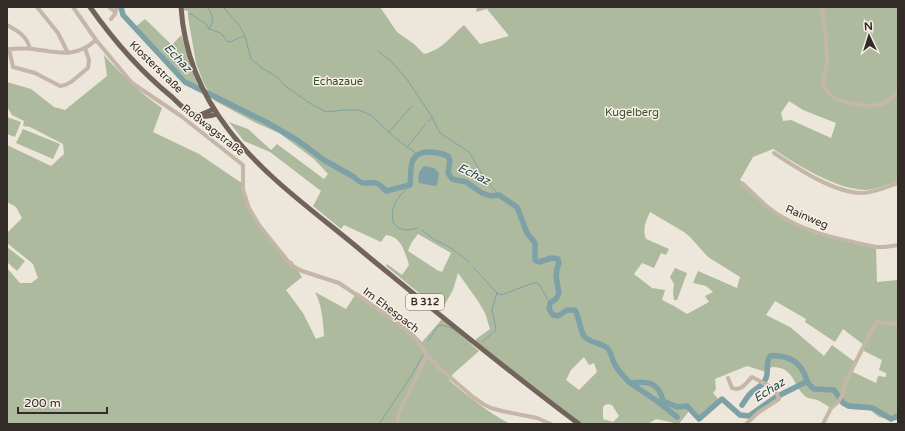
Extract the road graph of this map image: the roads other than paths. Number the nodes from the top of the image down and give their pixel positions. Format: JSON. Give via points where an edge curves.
{"nodes":[{"id":1,"x":37,"y":7,"type":"edge"},
{"id":2,"x":73,"y":7,"type":"edge"},
{"id":3,"x":90,"y":7,"type":"edge"},
{"id":4,"x":109,"y":7,"type":"edge"},
{"id":5,"x":117,"y":7,"type":"edge"},
{"id":6,"x":181,"y":7,"type":"edge"},
{"id":7,"x":822,"y":7,"type":"edge"},
{"id":8,"x":115,"y":12,"type":"junction"},
{"id":9,"x":111,"y":19,"type":"dead end"},
{"id":10,"x":7,"y":25,"type":"edge"},
{"id":11,"x":96,"y":40,"type":"junction"},
{"id":12,"x":85,"y":48,"type":"junction"},
{"id":13,"x":8,"y":49,"type":"edge"},
{"id":14,"x":30,"y":49,"type":"junction"},
{"id":15,"x":68,"y":54,"type":"junction"},
{"id":16,"x":898,"y":91,"type":"edge"},
{"id":17,"x":206,"y":96,"type":"junction"},
{"id":18,"x":186,"y":110,"type":"junction"},
{"id":19,"x":216,"y":112,"type":"junction"},
{"id":20,"x":206,"y":113,"type":"junction"},
{"id":21,"x":181,"y":116,"type":"junction"},
{"id":22,"x":198,"y":116,"type":"junction"},
{"id":23,"x":774,"y":153,"type":"dead end"},
{"id":24,"x":243,"y":165,"type":"joint"},
{"id":25,"x":742,"y":183,"type":"dead end"},
{"id":26,"x":898,"y":183,"type":"edge"},
{"id":27,"x":898,"y":245,"type":"edge"},
{"id":28,"x":898,"y":324,"type":"edge"},
{"id":29,"x":427,"y":355,"type":"junction"},
{"id":30,"x":728,"y":378,"type":"dead end"},
{"id":31,"x":397,"y":424,"type":"edge"},
{"id":32,"x":551,"y":424,"type":"edge"},
{"id":33,"x":580,"y":424,"type":"edge"},
{"id":34,"x":746,"y":424,"type":"edge"},
{"id":35,"x":823,"y":424,"type":"edge"}],
"edges":[{"from":1,"to":15,"type":"street","via":[[58,33]]},
{"from":2,"to":11,"type":"street","name":"Roßwagstraße"},
{"from":3,"to":18,"type":"main road","name":"Klosterstraße","via":[[132,60]]},
{"from":4,"to":8,"type":"street"},
{"from":5,"to":8,"type":"street"},
{"from":6,"to":17,"type":"main road","number":"B 312","via":[[186,41]]},
{"from":7,"to":16,"type":"street","via":[[828,61],[824,87],[847,103],[870,106],[884,103]]},
{"from":8,"to":9,"type":"street"},
{"from":10,"to":14,"type":"street","via":[[25,36]]},
{"from":11,"to":12,"type":"street"},
{"from":11,"to":21,"type":"street","name":"Roßwagstraße","via":[[132,83]]},
{"from":12,"to":13,"type":"street","via":[[89,60],[87,70],[63,86],[35,73],[15,68]]},
{"from":12,"to":15,"type":"street"},
{"from":13,"to":14,"type":"street"},
{"from":14,"to":15,"type":"street"},
{"from":17,"to":19,"type":"main road","number":"B 312"},
{"from":17,"to":20,"type":"main road"},
{"from":18,"to":21,"type":"street"},
{"from":18,"to":22,"type":"main road","name":"Klosterstraße"},
{"from":19,"to":20,"type":"main road"},
{"from":19,"to":22,"type":"main road","via":[[209,117]]},
{"from":19,"to":33,"type":"main road","number":"B 312","via":[[238,142],[294,195]]},
{"from":20,"to":22,"type":"main road"},
{"from":21,"to":24,"type":"street","name":"Roßwagstraße"},
{"from":23,"to":26,"type":"street","via":[[801,171],[848,191],[872,192]]},
{"from":24,"to":29,"type":"street","name":"Im Ehespach","via":[[243,190],[249,208],[286,260],[296,269],[339,283],[353,292],[411,334]]},
{"from":25,"to":27,"type":"street","name":"Rainweg","via":[[766,206],[814,232],[876,247]]},
{"from":28,"to":35,"type":"street","via":[[876,322],[847,379],[842,396],[831,408]]},
{"from":29,"to":31,"type":"street","via":[[402,407]]},
{"from":29,"to":32,"type":"street","name":"Im Ehespach","via":[[487,406],[502,412],[538,418]]},
{"from":30,"to":34,"type":"street","via":[[732,388],[736,389],[742,388],[752,377],[775,389],[778,396],[779,400],[759,412]]}]}
